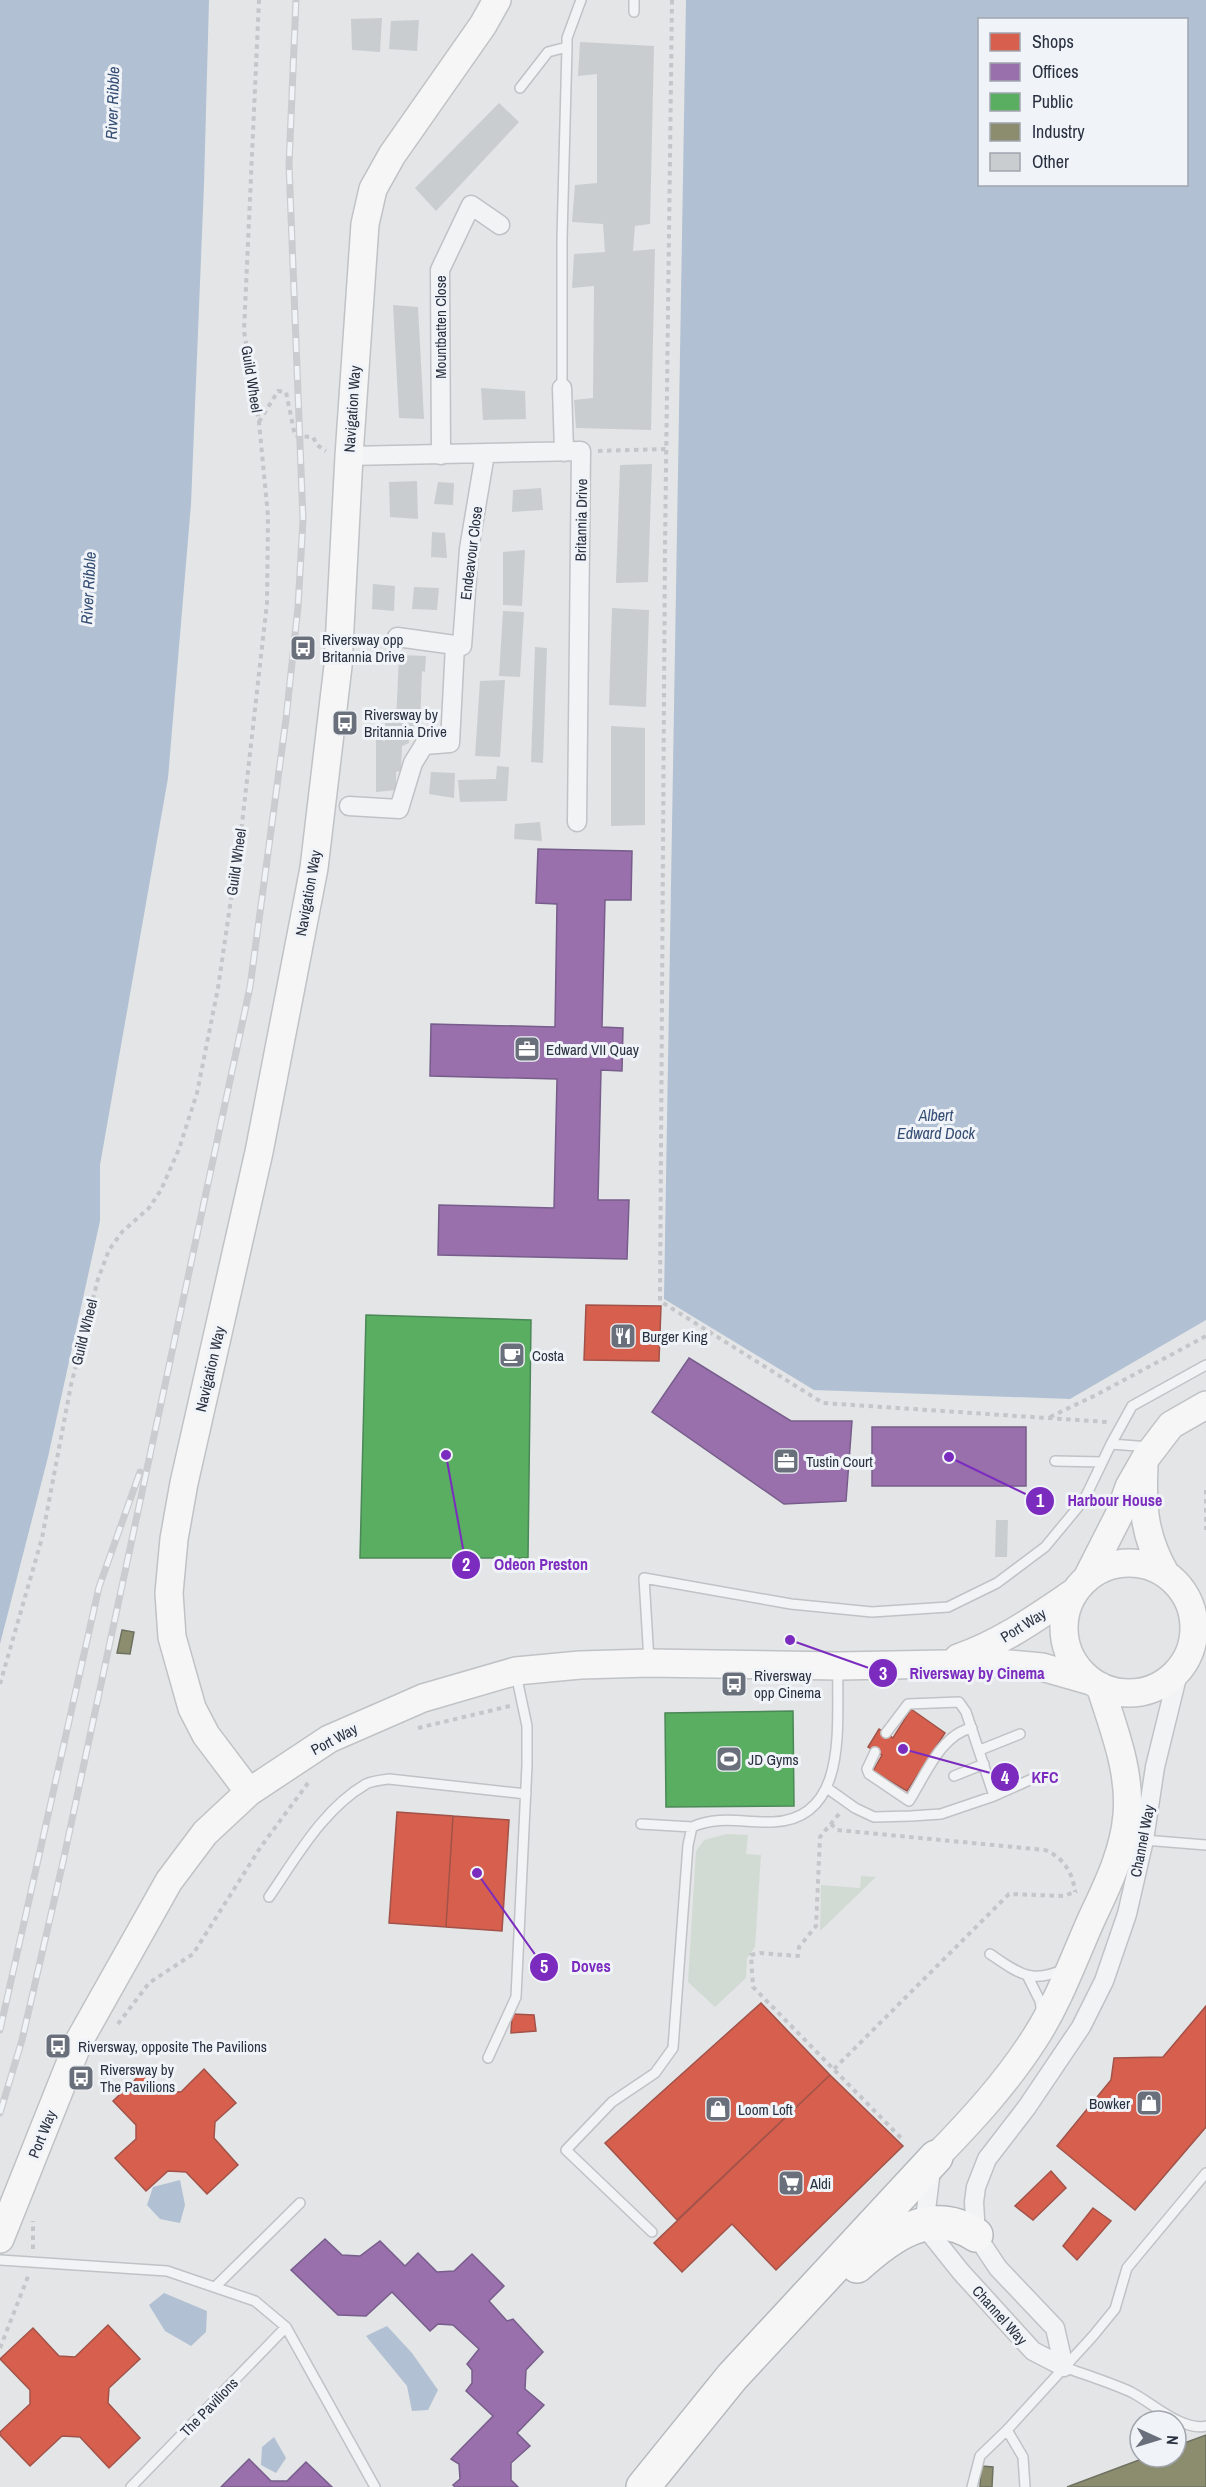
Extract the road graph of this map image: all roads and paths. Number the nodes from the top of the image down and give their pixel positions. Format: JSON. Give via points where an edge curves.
{"nodes":[{"id":1,"x":259,"y":0,"type":"edge"},
{"id":2,"x":497,"y":0,"type":"edge"},
{"id":3,"x":581,"y":0,"type":"edge"},
{"id":4,"x":634,"y":0,"type":"edge"},
{"id":5,"x":672,"y":0,"type":"edge"},
{"id":6,"x":634,"y":12,"type":"dead end"},
{"id":7,"x":567,"y":47,"type":"junction"},
{"id":8,"x":520,"y":88,"type":"dead end"},
{"id":9,"x":500,"y":225,"type":"dead end"},
{"id":10,"x":562,"y":388,"type":"joint"},
{"id":11,"x":259,"y":422,"type":"junction"},
{"id":12,"x":666,"y":449,"type":"junction"},
{"id":13,"x":573,"y":452,"type":"junction"},
{"id":14,"x":485,"y":454,"type":"junction"},
{"id":15,"x":441,"y":455,"type":"junction"},
{"id":16,"x":349,"y":456,"type":"junction"},
{"id":17,"x":397,"y":637,"type":"dead end"},
{"id":18,"x":455,"y":645,"type":"junction"},
{"id":19,"x":349,"y":806,"type":"dead end"},
{"id":20,"x":577,"y":822,"type":"dead end"},
{"id":21,"x":1206,"y":1336,"type":"edge"},
{"id":22,"x":1206,"y":1365,"type":"edge"},
{"id":23,"x":1206,"y":1405,"type":"edge"},
{"id":24,"x":1048,"y":1418,"type":"junction"},
{"id":25,"x":1122,"y":1422,"type":"junction"},
{"id":26,"x":1111,"y":1444,"type":"junction"},
{"id":27,"x":1149,"y":1453,"type":"junction"},
{"id":28,"x":1055,"y":1461,"type":"dead end"},
{"id":29,"x":1102,"y":1462,"type":"junction"},
{"id":30,"x":1206,"y":1490,"type":"edge"},
{"id":31,"x":1206,"y":1530,"type":"edge"},
{"id":32,"x":1170,"y":1578,"type":"junction"},
{"id":33,"x":1081,"y":1585,"type":"junction"},
{"id":34,"x":1206,"y":1590,"type":"edge"},
{"id":35,"x":1190,"y":1659,"type":"edge"},
{"id":36,"x":649,"y":1663,"type":"junction"},
{"id":37,"x":937,"y":1665,"type":"junction"},
{"id":38,"x":839,"y":1666,"type":"junction"},
{"id":39,"x":516,"y":1671,"type":"junction"},
{"id":40,"x":0,"y":1684,"type":"edge"},
{"id":41,"x":1095,"y":1684,"type":"junction"},
{"id":42,"x":522,"y":1703,"type":"junction"},
{"id":43,"x":972,"y":1728,"type":"junction"},
{"id":44,"x":414,"y":1729,"type":"dead end"},
{"id":45,"x":886,"y":1733,"type":"dead end"},
{"id":46,"x":1020,"y":1734,"type":"dead end"},
{"id":47,"x":980,"y":1750,"type":"junction"},
{"id":48,"x":875,"y":1752,"type":"dead end"},
{"id":49,"x":984,"y":1764,"type":"junction"},
{"id":50,"x":954,"y":1776,"type":"dead end"},
{"id":51,"x":1032,"y":1779,"type":"dead end"},
{"id":52,"x":309,"y":1780,"type":"dead end"},
{"id":53,"x":827,"y":1788,"type":"junction"},
{"id":54,"x":249,"y":1792,"type":"junction"},
{"id":55,"x":526,"y":1794,"type":"junction"},
{"id":56,"x":994,"y":1796,"type":"junction"},
{"id":57,"x":847,"y":1803,"type":"junction"},
{"id":58,"x":642,"y":1824,"type":"dead end"},
{"id":59,"x":831,"y":1824,"type":"junction"},
{"id":60,"x":692,"y":1827,"type":"junction"},
{"id":61,"x":1144,"y":1840,"type":"junction"},
{"id":62,"x":1206,"y":1845,"type":"edge"},
{"id":63,"x":1080,"y":1889,"type":"dead end"},
{"id":64,"x":1075,"y":1893,"type":"junction"},
{"id":65,"x":269,"y":1897,"type":"dead end"},
{"id":66,"x":990,"y":1954,"type":"dead end"},
{"id":67,"x":1071,"y":1965,"type":"junction"},
{"id":68,"x":1028,"y":1977,"type":"junction"},
{"id":69,"x":1043,"y":2023,"type":"junction"},
{"id":70,"x":115,"y":2028,"type":"dead end"},
{"id":71,"x":488,"y":2058,"type":"dead end"},
{"id":72,"x":834,"y":2069,"type":"junction"},
{"id":73,"x":904,"y":2141,"type":"dead end"},
{"id":74,"x":936,"y":2157,"type":"junction"},
{"id":75,"x":1206,"y":2173,"type":"edge"},
{"id":76,"x":300,"y":2203,"type":"dead end"},
{"id":77,"x":33,"y":2210,"type":"dead end"},
{"id":78,"x":928,"y":2224,"type":"junction"},
{"id":79,"x":652,"y":2232,"type":"dead end"},
{"id":80,"x":976,"y":2235,"type":"junction"},
{"id":81,"x":0,"y":2239,"type":"edge"},
{"id":82,"x":0,"y":2260,"type":"edge"},
{"id":83,"x":33,"y":2262,"type":"junction"},
{"id":84,"x":215,"y":2287,"type":"junction"},
{"id":85,"x":286,"y":2327,"type":"junction"},
{"id":86,"x":0,"y":2348,"type":"edge"},
{"id":87,"x":1064,"y":2367,"type":"junction"},
{"id":88,"x":732,"y":2377,"type":"junction"},
{"id":89,"x":1206,"y":2426,"type":"edge"},
{"id":90,"x":1007,"y":2430,"type":"junction"},
{"id":91,"x":131,"y":2487,"type":"edge"},
{"id":92,"x":375,"y":2487,"type":"edge"},
{"id":93,"x":643,"y":2487,"type":"edge"},
{"id":94,"x":972,"y":2487,"type":"edge"},
{"id":95,"x":1024,"y":2487,"type":"edge"}],
"edges":[{"from":1,"to":11,"type":"path","name":"Guild Wheel","via":[[244,332]]},
{"from":2,"to":16,"type":"street","name":"Navigation Way","via":[[373,189],[365,224]]},
{"from":3,"to":7,"type":"lane"},
{"from":4,"to":6,"type":"lane"},
{"from":5,"to":12,"type":"path"},
{"from":7,"to":8,"type":"lane","via":[[548,52]]},
{"from":7,"to":10,"type":"lane"},
{"from":9,"to":15,"type":"street","name":"Mountbatten Close","via":[[471,206],[440,270]]},
{"from":10,"to":13,"type":"street","name":"Britannia Drive"},
{"from":11,"to":16,"type":"path","via":[[278,391],[286,392],[295,436],[313,437],[317,445],[335,458]]},
{"from":11,"to":40,"type":"path","name":"Guild Wheel","via":[[268,516],[267,603],[242,824],[218,988],[197,1093],[161,1190],[149,1209],[122,1232],[109,1250],[98,1279],[71,1385],[42,1538]]},
{"from":12,"to":13,"type":"path"},
{"from":12,"to":24,"type":"path","via":[[660,1301],[823,1403]]},
{"from":13,"to":14,"type":"street"},
{"from":13,"to":20,"type":"street","name":"Britannia Drive"},
{"from":14,"to":15,"type":"street"},
{"from":14,"to":18,"type":"street","name":"Endeavour Close","via":[[469,549],[462,646]]},
{"from":15,"to":16,"type":"street"},
{"from":16,"to":54,"type":"street","name":"Navigation Way","via":[[338,666],[314,868],[259,1152],[184,1483],[169,1593],[172,1637],[192,1708],[206,1735]]},
{"from":17,"to":18,"type":"street"},
{"from":18,"to":19,"type":"street","name":"Endeavour Close","via":[[450,743],[424,745],[413,764],[399,808]]},
{"from":21,"to":24,"type":"path"},
{"from":22,"to":25,"type":"lane","via":[[1132,1406]]},
{"from":23,"to":27,"type":"street","via":[[1171,1425]]},
{"from":24,"to":25,"type":"path"},
{"from":25,"to":26,"type":"lane"},
{"from":26,"to":27,"type":"lane"},
{"from":26,"to":29,"type":"lane"},
{"from":27,"to":32,"type":"street","via":[[1144,1520],[1153,1552]]},
{"from":27,"to":33,"type":"street"},
{"from":28,"to":29,"type":"lane"},
{"from":29,"to":36,"type":"lane","via":[[1084,1500],[1045,1547],[997,1583],[948,1606],[864,1611],[791,1604],[644,1578]]},
{"from":30,"to":31,"type":"path"},
{"from":32,"to":33,"type":"street","via":[[1148,1565],[1129,1562],[1108,1566]]},
{"from":32,"to":34,"type":"street"},
{"from":32,"to":35,"type":"street","via":[[1189,1602],[1194,1620]]},
{"from":33,"to":37,"type":"street","name":"Port Way","via":[[1018,1631]]},
{"from":33,"to":41,"type":"street","via":[[1065,1614],[1064,1636],[1070,1656],[1082,1674]]},
{"from":35,"to":41,"type":"street","via":[[1156,1687],[1139,1692],[1120,1693]]},
{"from":35,"to":61,"type":"street","name":"Channel Way","via":[[1155,1767]]},
{"from":36,"to":38,"type":"street","name":"Port Way"},
{"from":36,"to":39,"type":"street","name":"Port Way"},
{"from":37,"to":38,"type":"street","name":"Port Way"},
{"from":37,"to":41,"type":"street","name":"Port Way","via":[[998,1663],[1042,1667]]},
{"from":38,"to":53,"type":"lane","via":[[834,1768]]},
{"from":39,"to":42,"type":"lane"},
{"from":39,"to":54,"type":"street","name":"Port Way","via":[[423,1698],[328,1739]]},
{"from":41,"to":67,"type":"street","name":"Channel Way","via":[[1118,1743],[1126,1779],[1127,1815],[1115,1867]]},
{"from":42,"to":44,"type":"path"},
{"from":42,"to":55,"type":"lane","via":[[527,1726]]},
{"from":43,"to":45,"type":"lane","via":[[958,1702],[909,1704]]},
{"from":43,"to":47,"type":"lane"},
{"from":43,"to":48,"type":"lane","via":[[960,1731],[943,1747],[909,1801],[868,1773]]},
{"from":46,"to":47,"type":"lane"},
{"from":47,"to":49,"type":"lane"},
{"from":49,"to":50,"type":"lane"},
{"from":49,"to":56,"type":"lane"},
{"from":51,"to":56,"type":"lane"},
{"from":52,"to":70,"type":"path","via":[[260,1848],[194,1954],[149,1983]]},
{"from":53,"to":57,"type":"lane"},
{"from":53,"to":60,"type":"lane","via":[[808,1812],[789,1820],[718,1819]]},
{"from":54,"to":81,"type":"street","name":"Port Way","via":[[205,1833],[169,1881],[79,2041]]},
{"from":55,"to":65,"type":"lane","via":[[388,1779],[368,1783],[321,1823]]},
{"from":55,"to":71,"type":"lane","via":[[516,1997]]},
{"from":56,"to":57,"type":"lane","via":[[941,1814],[911,1816],[874,1817]]},
{"from":57,"to":59,"type":"path"},
{"from":58,"to":60,"type":"lane"},
{"from":59,"to":64,"type":"path","via":[[837,1830],[1045,1850],[1065,1864],[1074,1879]]},
{"from":59,"to":72,"type":"path","via":[[820,1837],[816,1926],[799,1947],[798,1956],[751,1955],[750,1967],[753,1987]]},
{"from":60,"to":79,"type":"lane","via":[[673,2048],[655,2073],[612,2102],[566,2150]]},
{"from":61,"to":62,"type":"lane"},
{"from":61,"to":80,"type":"street","name":"Channel Way","via":[[1127,1914],[1104,1981],[1081,2027],[1027,2107],[997,2143],[980,2173],[974,2202]]},
{"from":63,"to":64,"type":"path"},
{"from":64,"to":72,"type":"path","via":[[1009,1894]]},
{"from":66,"to":68,"type":"lane"},
{"from":67,"to":68,"type":"lane","via":[[1048,1976]]},
{"from":67,"to":69,"type":"street","name":"Channel Way"},
{"from":68,"to":69,"type":"lane","via":[[1040,2001]]},
{"from":69,"to":74,"type":"street","name":"Channel Way","via":[[1007,2079]]},
{"from":72,"to":73,"type":"path"},
{"from":74,"to":78,"type":"street","name":"Channel Way","via":[[926,2192]]},
{"from":74,"to":88,"type":"highway"},
{"from":75,"to":87,"type":"lane","via":[[1127,2268],[1115,2309]]},
{"from":76,"to":84,"type":"lane"},
{"from":77,"to":83,"type":"path"},
{"from":78,"to":80,"type":"highway","via":[[958,2226]]},
{"from":78,"to":87,"type":"street","name":"Channel Way","via":[[941,2249],[1033,2351]]},
{"from":78,"to":88,"type":"highway","via":[[890,2238]]},
{"from":80,"to":87,"type":"street","name":"Channel Way","via":[[998,2268],[1055,2328]]},
{"from":82,"to":83,"type":"lane"},
{"from":83,"to":84,"type":"lane","via":[[168,2271]]},
{"from":83,"to":86,"type":"path"},
{"from":84,"to":85,"type":"lane","via":[[255,2301]]},
{"from":85,"to":91,"type":"lane","name":"The Pavilions"},
{"from":85,"to":92,"type":"lane"},
{"from":87,"to":89,"type":"lane","via":[[1131,2392],[1183,2423]]},
{"from":87,"to":90,"type":"lane"},
{"from":88,"to":93,"type":"highway"},
{"from":90,"to":94,"type":"lane","via":[[980,2456]]},
{"from":90,"to":95,"type":"lane","via":[[1023,2457]]}]}
